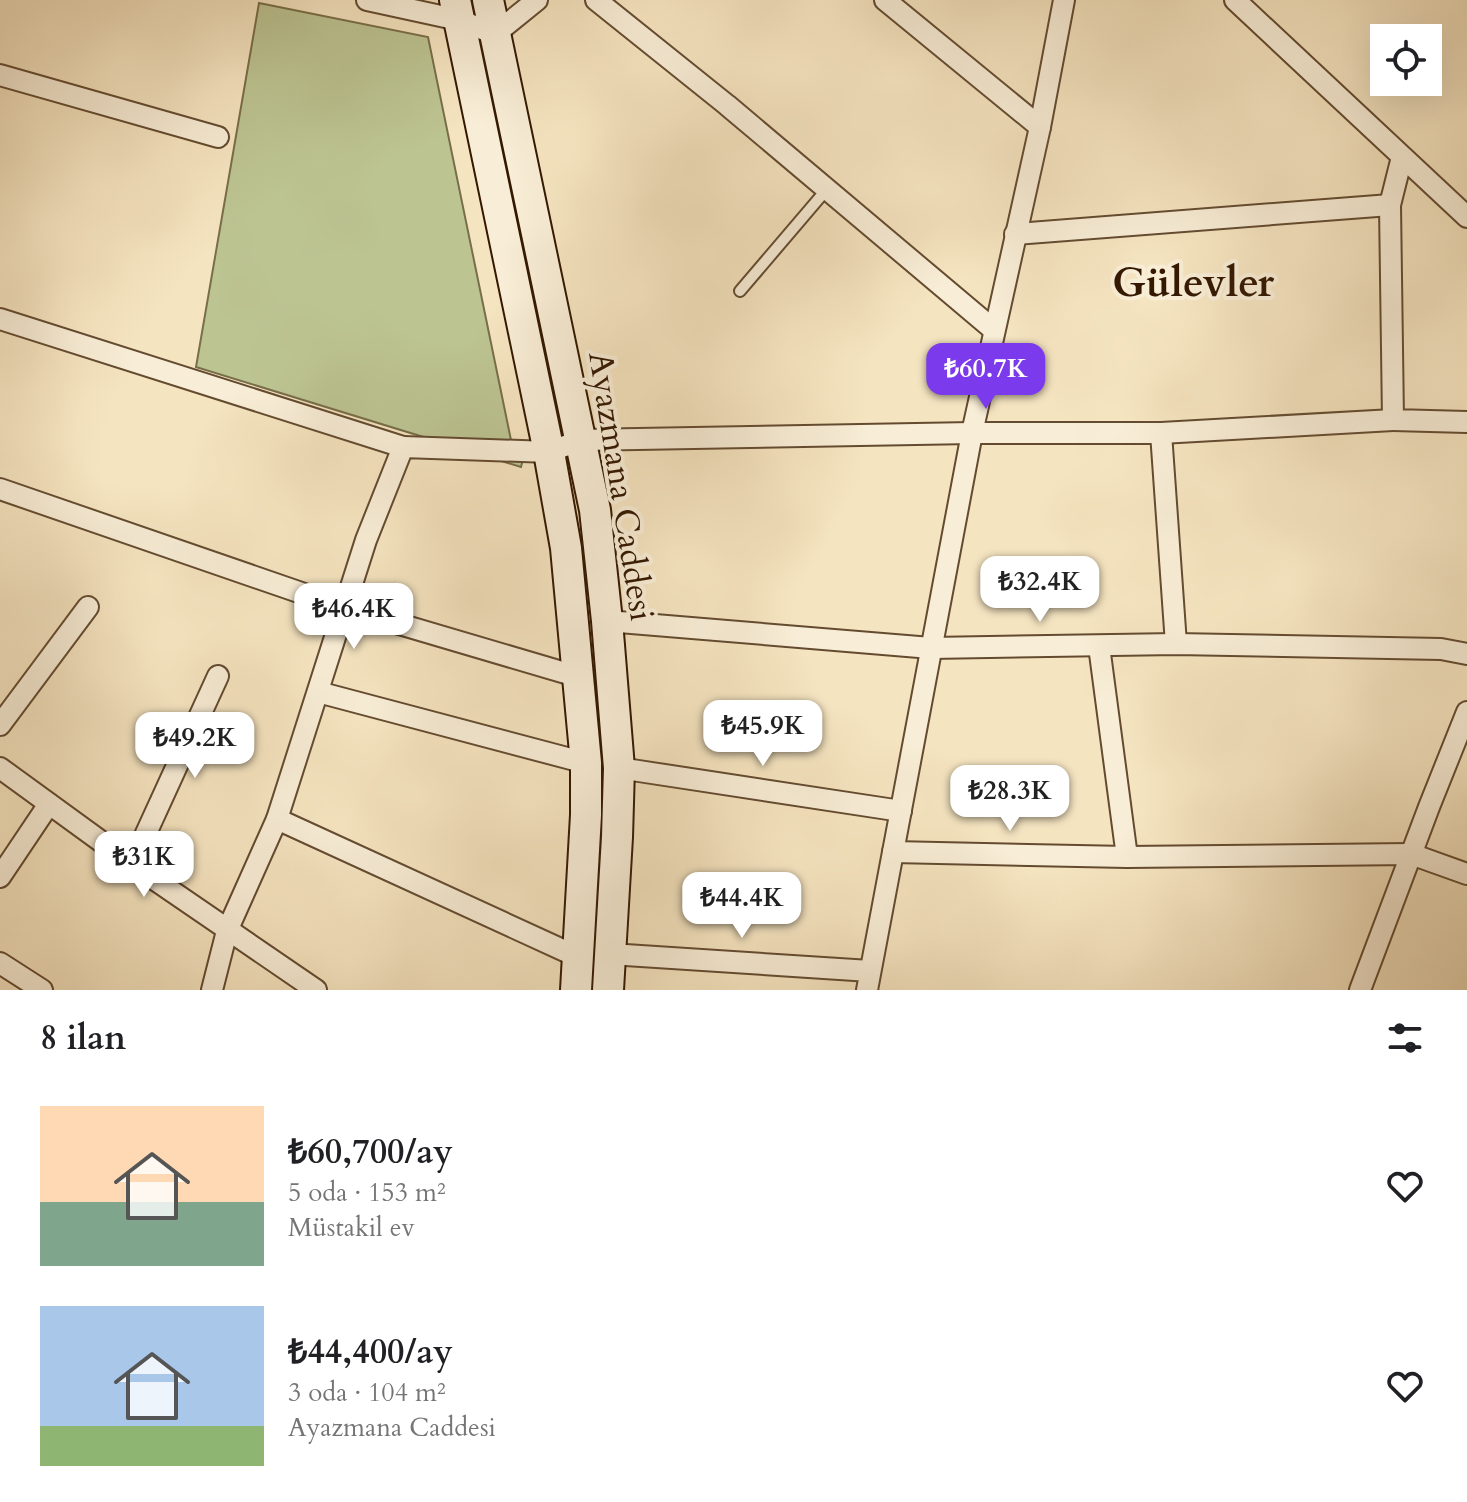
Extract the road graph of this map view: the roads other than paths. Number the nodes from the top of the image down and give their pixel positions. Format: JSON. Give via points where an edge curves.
{"nodes":[{"id":1,"x":367,"y":0,"type":"edge"},
{"id":2,"x":488,"y":0,"type":"edge"},
{"id":3,"x":537,"y":0,"type":"edge"},
{"id":4,"x":596,"y":0,"type":"edge"},
{"id":5,"x":885,"y":0,"type":"edge"},
{"id":6,"x":1064,"y":0,"type":"edge"},
{"id":7,"x":1235,"y":0,"type":"edge"},
{"id":8,"x":457,"y":10,"type":"edge"},
{"id":9,"x":495,"y":34,"type":"junction"},
{"id":10,"x":0,"y":75,"type":"edge"},
{"id":11,"x":1040,"y":127,"type":"junction"},
{"id":12,"x":218,"y":137,"type":"dead end"},
{"id":13,"x":1402,"y":157,"type":"junction"},
{"id":14,"x":827,"y":189,"type":"junction"},
{"id":15,"x":1390,"y":205,"type":"junction"},
{"id":16,"x":1467,"y":217,"type":"edge"},
{"id":17,"x":1015,"y":234,"type":"junction"},
{"id":18,"x":740,"y":291,"type":"dead end"},
{"id":19,"x":0,"y":319,"type":"edge"},
{"id":20,"x":994,"y":330,"type":"junction"},
{"id":21,"x":1393,"y":420,"type":"junction"},
{"id":22,"x":1467,"y":422,"type":"edge"},
{"id":23,"x":972,"y":433,"type":"junction"},
{"id":24,"x":1161,"y":433,"type":"junction"},
{"id":25,"x":581,"y":440,"type":"junction"},
{"id":26,"x":403,"y":447,"type":"junction"},
{"id":27,"x":549,"y":452,"type":"junction"},
{"id":28,"x":0,"y":489,"type":"edge"},
{"id":29,"x":88,"y":607,"type":"dead end"},
{"id":30,"x":345,"y":608,"type":"junction"},
{"id":31,"x":607,"y":621,"type":"junction"},
{"id":32,"x":1176,"y":644,"type":"junction"},
{"id":33,"x":1099,"y":646,"type":"junction"},
{"id":34,"x":931,"y":648,"type":"junction"},
{"id":35,"x":1467,"y":654,"type":"edge"},
{"id":36,"x":218,"y":676,"type":"dead end"},
{"id":37,"x":579,"y":677,"type":"junction"},
{"id":38,"x":318,"y":692,"type":"junction"},
{"id":39,"x":1467,"y":712,"type":"edge"},
{"id":40,"x":0,"y":725,"type":"edge"},
{"id":41,"x":586,"y":763,"type":"junction"},
{"id":42,"x":0,"y":768,"type":"edge"},
{"id":43,"x":619,"y":768,"type":"junction"},
{"id":44,"x":49,"y":804,"type":"junction"},
{"id":45,"x":901,"y":811,"type":"junction"},
{"id":46,"x":277,"y":819,"type":"junction"},
{"id":47,"x":893,"y":852,"type":"junction"},
{"id":48,"x":1411,"y":854,"type":"junction"},
{"id":49,"x":1127,"y":857,"type":"junction"},
{"id":50,"x":132,"y":864,"type":"junction"},
{"id":51,"x":1467,"y":874,"type":"edge"},
{"id":52,"x":0,"y":877,"type":"edge"},
{"id":53,"x":227,"y":931,"type":"junction"},
{"id":54,"x":610,"y":954,"type":"junction"},
{"id":55,"x":578,"y":957,"type":"junction"},
{"id":56,"x":0,"y":963,"type":"edge"},
{"id":57,"x":868,"y":980,"type":"edge"},
{"id":58,"x":42,"y":990,"type":"edge"},
{"id":59,"x":212,"y":990,"type":"edge"},
{"id":60,"x":316,"y":990,"type":"edge"},
{"id":61,"x":576,"y":990,"type":"edge"},
{"id":62,"x":608,"y":990,"type":"edge"},
{"id":63,"x":1360,"y":990,"type":"edge"}],
"edges":[{"from":1,"to":8,"type":"street"},
{"from":2,"to":9,"type":"main road","name":"Ayazmana Caddesi"},
{"from":3,"to":9,"type":"street"},
{"from":4,"to":14,"type":"street"},
{"from":5,"to":11,"type":"street"},
{"from":6,"to":11,"type":"street"},
{"from":7,"to":13,"type":"street"},
{"from":8,"to":9,"type":"street"},
{"from":8,"to":27,"type":"main road","name":"Ayazmana Caddesi"},
{"from":9,"to":25,"type":"main road","name":"Ayazmana Caddesi"},
{"from":10,"to":12,"type":"street"},
{"from":11,"to":17,"type":"street"},
{"from":13,"to":15,"type":"street"},
{"from":13,"to":16,"type":"street"},
{"from":14,"to":18,"type":"lane"},
{"from":14,"to":20,"type":"street"},
{"from":15,"to":17,"type":"street"},
{"from":15,"to":21,"type":"street"},
{"from":17,"to":20,"type":"street"},
{"from":19,"to":26,"type":"street"},
{"from":20,"to":23,"type":"street"},
{"from":21,"to":22,"type":"street"},
{"from":21,"to":24,"type":"street"},
{"from":23,"to":24,"type":"street"},
{"from":23,"to":25,"type":"street"},
{"from":23,"to":34,"type":"street"},
{"from":24,"to":32,"type":"street"},
{"from":25,"to":27,"type":"street"},
{"from":25,"to":31,"type":"main road","name":"Ayazmana Caddesi"},
{"from":26,"to":27,"type":"street"},
{"from":26,"to":30,"type":"street"},
{"from":27,"to":37,"type":"main road","name":"Ayazmana Caddesi","via":[[566,548]]},
{"from":28,"to":30,"type":"street"},
{"from":29,"to":40,"type":"street"},
{"from":30,"to":37,"type":"street"},
{"from":30,"to":38,"type":"street"},
{"from":31,"to":34,"type":"street"},
{"from":31,"to":43,"type":"main road","name":"Ayazmana Caddesi"},
{"from":32,"to":33,"type":"street"},
{"from":32,"to":35,"type":"street","via":[[1441,649]]},
{"from":33,"to":34,"type":"street"},
{"from":33,"to":49,"type":"street"},
{"from":34,"to":45,"type":"street"},
{"from":36,"to":50,"type":"street"},
{"from":37,"to":41,"type":"main road","name":"Ayazmana Caddesi"},
{"from":38,"to":41,"type":"street"},
{"from":38,"to":46,"type":"street"},
{"from":39,"to":48,"type":"street"},
{"from":41,"to":55,"type":"main road","name":"Ayazmana Caddesi"},
{"from":42,"to":44,"type":"street"},
{"from":43,"to":45,"type":"street"},
{"from":43,"to":54,"type":"main road","name":"Ayazmana Caddesi"},
{"from":44,"to":50,"type":"street"},
{"from":44,"to":52,"type":"street"},
{"from":45,"to":47,"type":"street"},
{"from":46,"to":53,"type":"street"},
{"from":46,"to":55,"type":"street"},
{"from":47,"to":49,"type":"street"},
{"from":47,"to":57,"type":"street"},
{"from":48,"to":49,"type":"street"},
{"from":48,"to":51,"type":"street"},
{"from":48,"to":63,"type":"street"},
{"from":50,"to":53,"type":"street"},
{"from":53,"to":59,"type":"street"},
{"from":53,"to":60,"type":"street"},
{"from":54,"to":57,"type":"street"},
{"from":54,"to":62,"type":"main road","name":"Ayazmana Caddesi"},
{"from":55,"to":61,"type":"main road","name":"Ayazmana Caddesi"},
{"from":56,"to":58,"type":"street"}]}
